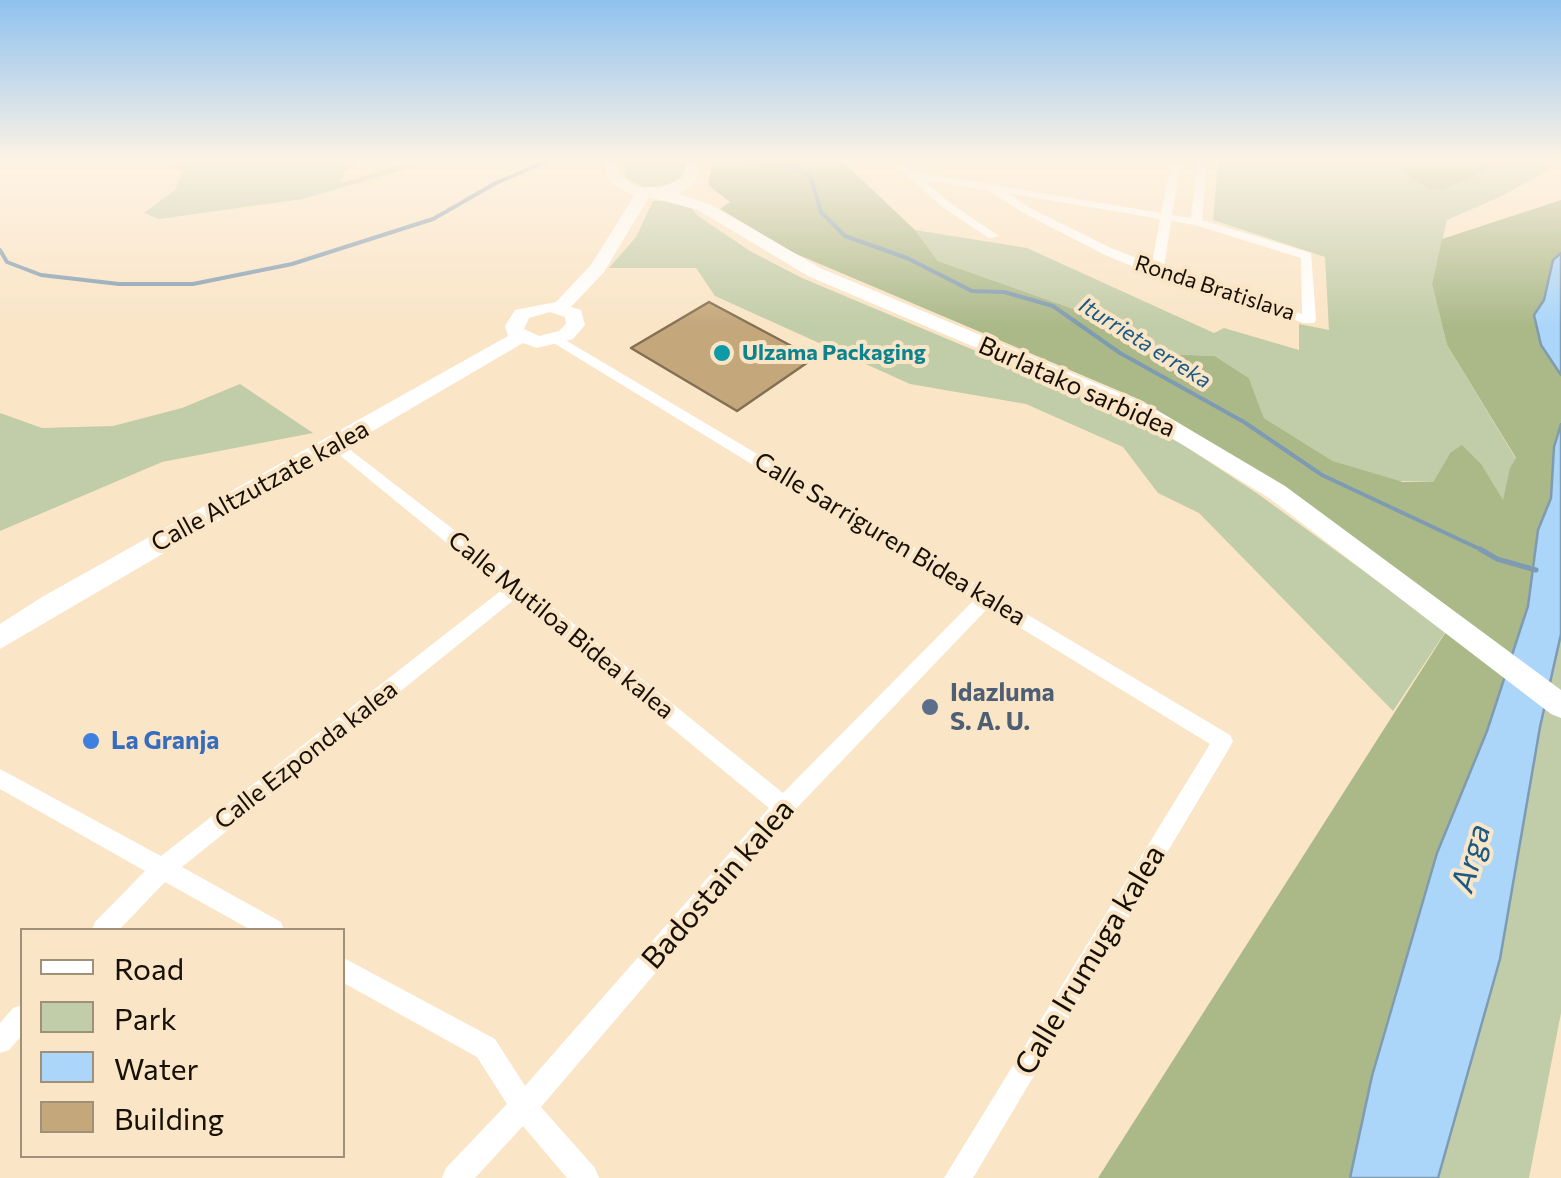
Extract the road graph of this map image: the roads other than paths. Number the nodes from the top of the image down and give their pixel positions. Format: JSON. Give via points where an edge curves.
{"nodes":[{"id":1,"x":635,"y":216,"type":"edge"},
{"id":2,"x":719,"y":216,"type":"edge"},
{"id":3,"x":726,"y":216,"type":"edge"},
{"id":4,"x":963,"y":216,"type":"edge"},
{"id":5,"x":1038,"y":216,"type":"edge"},
{"id":6,"x":1162,"y":216,"type":"edge"},
{"id":7,"x":1197,"y":216,"type":"edge"},
{"id":8,"x":1168,"y":217,"type":"junction"},
{"id":9,"x":1196,"y":222,"type":"junction"},
{"id":10,"x":993,"y":236,"type":"dead end"},
{"id":11,"x":1157,"y":272,"type":"junction"},
{"id":12,"x":561,"y":307,"type":"junction"},
{"id":13,"x":520,"y":336,"type":"junction"},
{"id":14,"x":557,"y":339,"type":"junction"},
{"id":15,"x":336,"y":444,"type":"junction"},
{"id":16,"x":518,"y":588,"type":"junction"},
{"id":17,"x":988,"y":597,"type":"junction"},
{"id":18,"x":1440,"y":609,"type":"junction"},
{"id":19,"x":0,"y":638,"type":"edge"},
{"id":20,"x":1561,"y":697,"type":"edge"},
{"id":21,"x":1561,"y":706,"type":"edge"},
{"id":22,"x":1222,"y":742,"type":"joint"},
{"id":23,"x":0,"y":778,"type":"edge"},
{"id":24,"x":784,"y":808,"type":"junction"},
{"id":25,"x":162,"y":868,"type":"junction"},
{"id":26,"x":106,"y":928,"type":"edge"},
{"id":27,"x":269,"y":928,"type":"edge"},
{"id":28,"x":345,"y":971,"type":"edge"},
{"id":29,"x":20,"y":1019,"type":"edge"},
{"id":30,"x":0,"y":1041,"type":"edge"},
{"id":31,"x":523,"y":1106,"type":"junction"},
{"id":32,"x":456,"y":1178,"type":"edge"},
{"id":33,"x":586,"y":1178,"type":"edge"},
{"id":34,"x":958,"y":1178,"type":"edge"}],
"edges":[{"from":1,"to":12,"type":"main road"},
{"from":2,"to":18,"type":"main road","name":"Burlatako sarbidea","via":[[814,272],[1143,411],[1277,492]]},
{"from":3,"to":18,"type":"main road","name":"Burlatako sarbidea","via":[[792,258],[1151,408],[1242,461]]},
{"from":4,"to":10,"type":"street"},
{"from":5,"to":11,"type":"street","name":"Ronda Bratislava"},
{"from":6,"to":8,"type":"street","name":"Ronda Bratislava"},
{"from":7,"to":9,"type":"street"},
{"from":8,"to":9,"type":"street","name":"Ronda Bratislava"},
{"from":8,"to":11,"type":"street"},
{"from":9,"to":11,"type":"street","name":"Ronda Bratislava","via":[[1307,256],[1309,320]]},
{"from":12,"to":13,"type":"main road","name":"Calle Altzutzate kalea","via":[[522,314],[514,326]]},
{"from":12,"to":14,"type":"main road","via":[[574,314],[576,325]]},
{"from":13,"to":14,"type":"main road"},
{"from":13,"to":15,"type":"main road","name":"Calle Altzutzate kalea"},
{"from":14,"to":17,"type":"street","name":"Calle Sarriguren Bidea kalea"},
{"from":15,"to":16,"type":"street","name":"Calle Mutiloa Bidea kalea"},
{"from":15,"to":19,"type":"main road","name":"Calle Altzutzate kalea"},
{"from":16,"to":24,"type":"street","name":"Calle Mutiloa Bidea kalea"},
{"from":16,"to":25,"type":"street","name":"Calle Ezponda kalea"},
{"from":17,"to":22,"type":"street","name":"Calle Sarriguren Bidea kalea"},
{"from":17,"to":24,"type":"street","name":"Badostain kalea"},
{"from":18,"to":20,"type":"main road","name":"Burlatako sarbidea"},
{"from":18,"to":21,"type":"main road","name":"Burlatako sarbidea"},
{"from":22,"to":34,"type":"street","name":"Calle Irumuga kalea"},
{"from":23,"to":25,"type":"street"},
{"from":24,"to":31,"type":"street","name":"Badostain kalea"},
{"from":25,"to":26,"type":"street","name":"Calle Ezponda kalea"},
{"from":25,"to":27,"type":"street"},
{"from":28,"to":31,"type":"street","via":[[486,1048]]},
{"from":29,"to":30,"type":"street"},
{"from":31,"to":32,"type":"street","name":"Badostain kalea"},
{"from":31,"to":33,"type":"street"}]}
